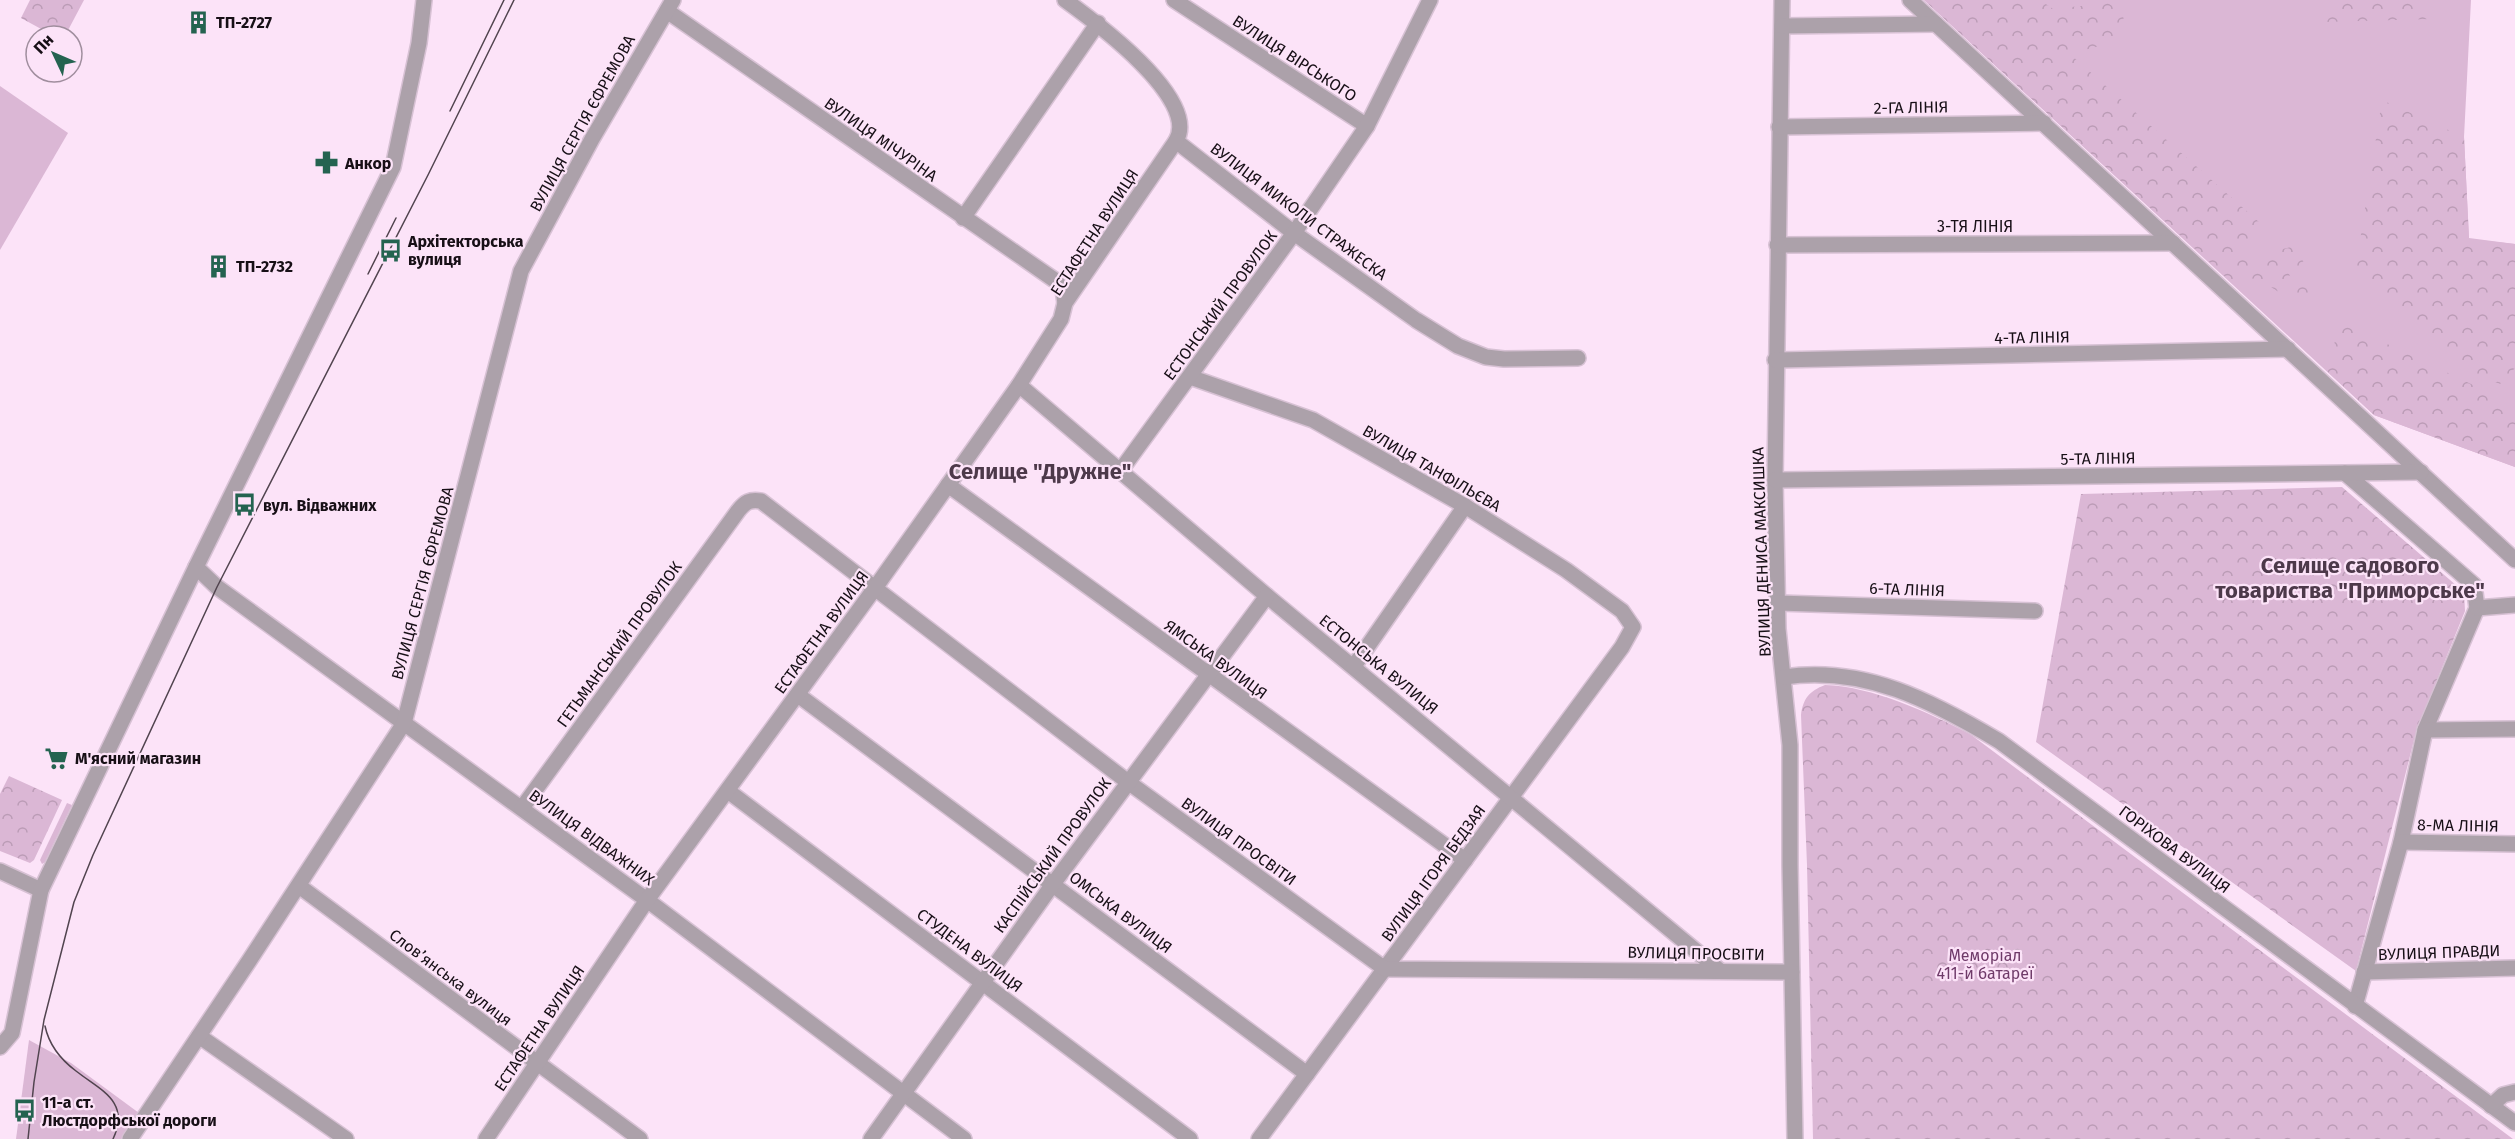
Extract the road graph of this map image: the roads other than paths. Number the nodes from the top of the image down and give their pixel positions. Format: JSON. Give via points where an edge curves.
{"nodes":[{"id":1,"x":424,"y":0,"type":"edge"},
{"id":2,"x":1065,"y":0,"type":"edge"},
{"id":3,"x":1174,"y":0,"type":"edge"},
{"id":4,"x":1430,"y":0,"type":"edge"},
{"id":5,"x":1782,"y":0,"type":"edge"},
{"id":6,"x":1910,"y":0,"type":"edge"},
{"id":7,"x":670,"y":5,"type":"edge"},
{"id":8,"x":1098,"y":23,"type":"junction"},
{"id":9,"x":1936,"y":24,"type":"junction"},
{"id":10,"x":1782,"y":26,"type":"junction"},
{"id":11,"x":2044,"y":123,"type":"junction"},
{"id":12,"x":1367,"y":126,"type":"junction"},
{"id":13,"x":1779,"y":127,"type":"junction"},
{"id":14,"x":1176,"y":141,"type":"junction"},
{"id":15,"x":963,"y":218,"type":"junction"},
{"id":16,"x":1294,"y":233,"type":"junction"},
{"id":17,"x":2173,"y":243,"type":"junction"},
{"id":18,"x":1777,"y":245,"type":"junction"},
{"id":19,"x":1065,"y":303,"type":"junction"},
{"id":20,"x":2288,"y":349,"type":"junction"},
{"id":21,"x":1578,"y":358,"type":"dead end"},
{"id":22,"x":1775,"y":360,"type":"junction"},
{"id":23,"x":1190,"y":377,"type":"junction"},
{"id":24,"x":1018,"y":384,"type":"junction"},
{"id":25,"x":1121,"y":470,"type":"junction"},
{"id":26,"x":2421,"y":472,"type":"junction"},
{"id":27,"x":2345,"y":473,"type":"junction"},
{"id":28,"x":1775,"y":480,"type":"junction"},
{"id":29,"x":948,"y":485,"type":"junction"},
{"id":30,"x":747,"y":502,"type":"joint"},
{"id":31,"x":1465,"y":506,"type":"junction"},
{"id":32,"x":2515,"y":560,"type":"edge"},
{"id":33,"x":196,"y":567,"type":"junction"},
{"id":34,"x":875,"y":588,"type":"junction"},
{"id":35,"x":1267,"y":596,"type":"junction"},
{"id":36,"x":1778,"y":603,"type":"junction"},
{"id":37,"x":2515,"y":605,"type":"edge"},
{"id":38,"x":2477,"y":608,"type":"junction"},
{"id":39,"x":2035,"y":611,"type":"dead end"},
{"id":40,"x":1633,"y":627,"type":"joint"},
{"id":41,"x":1354,"y":666,"type":"junction"},
{"id":42,"x":1207,"y":675,"type":"junction"},
{"id":43,"x":1784,"y":677,"type":"junction"},
{"id":44,"x":798,"y":694,"type":"junction"},
{"id":45,"x":404,"y":723,"type":"junction"},
{"id":46,"x":2515,"y":729,"type":"edge"},
{"id":47,"x":2425,"y":730,"type":"junction"},
{"id":48,"x":1128,"y":782,"type":"junction"},
{"id":49,"x":728,"y":791,"type":"junction"},
{"id":50,"x":1511,"y":797,"type":"junction"},
{"id":51,"x":522,"y":808,"type":"junction"},
{"id":52,"x":2401,"y":842,"type":"junction"},
{"id":53,"x":2515,"y":844,"type":"edge"},
{"id":54,"x":1466,"y":860,"type":"junction"},
{"id":55,"x":0,"y":871,"type":"edge"},
{"id":56,"x":1053,"y":884,"type":"junction"},
{"id":57,"x":299,"y":886,"type":"junction"},
{"id":58,"x":41,"y":890,"type":"junction"},
{"id":59,"x":647,"y":900,"type":"junction"},
{"id":60,"x":2515,"y":968,"type":"edge"},
{"id":61,"x":1385,"y":969,"type":"junction"},
{"id":62,"x":1719,"y":970,"type":"junction"},
{"id":63,"x":1792,"y":972,"type":"junction"},
{"id":64,"x":2364,"y":972,"type":"junction"},
{"id":65,"x":983,"y":982,"type":"junction"},
{"id":66,"x":2355,"y":1005,"type":"junction"},
{"id":67,"x":199,"y":1036,"type":"junction"},
{"id":68,"x":0,"y":1047,"type":"edge"},
{"id":69,"x":537,"y":1063,"type":"junction"},
{"id":70,"x":1307,"y":1074,"type":"junction"},
{"id":71,"x":904,"y":1092,"type":"junction"},
{"id":72,"x":2515,"y":1092,"type":"edge"},
{"id":73,"x":2491,"y":1106,"type":"junction"},
{"id":74,"x":2515,"y":1123,"type":"edge"},
{"id":75,"x":130,"y":1139,"type":"edge"},
{"id":76,"x":346,"y":1139,"type":"edge"},
{"id":77,"x":486,"y":1139,"type":"edge"},
{"id":78,"x":640,"y":1139,"type":"edge"},
{"id":79,"x":871,"y":1139,"type":"edge"},
{"id":80,"x":964,"y":1139,"type":"edge"},
{"id":81,"x":1190,"y":1139,"type":"edge"},
{"id":82,"x":1259,"y":1139,"type":"edge"},
{"id":83,"x":1795,"y":1139,"type":"edge"}],
"edges":[{"from":1,"to":33,"type":"street","via":[[401,135],[383,192]]},
{"from":2,"to":8,"type":"street"},
{"from":3,"to":12,"type":"street","name":"ВУЛИЦЯ ВІРСЬКОГО"},
{"from":4,"to":12,"type":"street","name":"ЕСТОНСЬКИЙ ПРОВУЛОК"},
{"from":5,"to":10,"type":"street","name":"ВУЛИЦЯ ДЕНИСА МАКСИШКА"},
{"from":6,"to":9,"type":"street"},
{"from":7,"to":15,"type":"street","name":"ВУЛИЦЯ МІЧУРІНА"},
{"from":7,"to":45,"type":"street","name":"ВУЛИЦЯ СЕРГІЯ ЄФРЕМОВА","via":[[521,271]]},
{"from":8,"to":14,"type":"street","via":[[1174,102],[1180,125]]},
{"from":8,"to":15,"type":"street"},
{"from":9,"to":10,"type":"street"},
{"from":9,"to":11,"type":"street"},
{"from":10,"to":13,"type":"street","name":"ВУЛИЦЯ ДЕНИСА МАКСИШКА"},
{"from":11,"to":13,"type":"street","name":"2-ГА ЛІНІЯ"},
{"from":11,"to":17,"type":"street"},
{"from":12,"to":16,"type":"street","name":"ЕСТОНСЬКИЙ ПРОВУЛОК"},
{"from":13,"to":18,"type":"street","name":"ВУЛИЦЯ ДЕНИСА МАКСИШКА"},
{"from":14,"to":16,"type":"street","name":"ВУЛИЦЯ МИКОЛИ СТРАЖЕСКА"},
{"from":14,"to":19,"type":"street","name":"ЕСТАФЕТНА ВУЛИЦЯ"},
{"from":15,"to":19,"type":"street","name":"ВУЛИЦЯ МІЧУРІНА","via":[[1056,281],[1063,290]]},
{"from":16,"to":21,"type":"street","name":"ВУЛИЦЯ МИКОЛИ СТРАЖЕСКА","via":[[1416,320],[1473,353],[1504,359]]},
{"from":16,"to":23,"type":"street","name":"ЕСТОНСЬКИЙ ПРОВУЛОК"},
{"from":17,"to":18,"type":"street","name":"3-ТЯ ЛІНІЯ"},
{"from":17,"to":20,"type":"street"},
{"from":18,"to":22,"type":"street","name":"ВУЛИЦЯ ДЕНИСА МАКСИШКА"},
{"from":19,"to":24,"type":"street","name":"ЕСТАФЕТНА ВУЛИЦЯ","via":[[1062,319]]},
{"from":20,"to":22,"type":"street","name":"4-ТА ЛІНІЯ"},
{"from":20,"to":26,"type":"street"},
{"from":22,"to":28,"type":"street","name":"ВУЛИЦЯ ДЕНИСА МАКСИШКА"},
{"from":23,"to":25,"type":"street","name":"ЕСТОНСЬКИЙ ПРОВУЛОК"},
{"from":23,"to":31,"type":"street","name":"ВУЛИЦЯ ТАНФІЛЬЄВА","via":[[1313,420]]},
{"from":24,"to":25,"type":"street","name":"ЕСТОНСЬКА ВУЛИЦЯ"},
{"from":24,"to":29,"type":"street","name":"ЕСТАФЕТНА ВУЛИЦЯ"},
{"from":25,"to":35,"type":"street","name":"ЕСТОНСЬКА ВУЛИЦЯ"},
{"from":26,"to":27,"type":"street","name":"5-ТА ЛІНІЯ"},
{"from":26,"to":32,"type":"street"},
{"from":27,"to":28,"type":"street","name":"5-ТА ЛІНІЯ"},
{"from":27,"to":38,"type":"street","via":[[2474,585]]},
{"from":28,"to":36,"type":"street","name":"ВУЛИЦЯ ДЕНИСА МАКСИШКА"},
{"from":29,"to":34,"type":"street","name":"ЕСТАФЕТНА ВУЛИЦЯ"},
{"from":29,"to":42,"type":"street","name":"ЯМСЬКА ВУЛИЦЯ"},
{"from":30,"to":34,"type":"street","name":"ВУЛИЦЯ ПРОСВІТИ","via":[[761,501]]},
{"from":30,"to":51,"type":"street","name":"ГЕТЬМАНСЬКИЙ ПРОВУЛОК"},
{"from":31,"to":40,"type":"street","name":"ВУЛИЦЯ ТАНФІЛЬЄВА","via":[[1566,570],[1622,611]]},
{"from":31,"to":41,"type":"street"},
{"from":33,"to":45,"type":"street","name":"ВУЛИЦЯ ВІДВАЖНИХ","via":[[217,587]]},
{"from":33,"to":58,"type":"street"},
{"from":34,"to":44,"type":"street","name":"ЕСТАФЕТНА ВУЛИЦЯ"},
{"from":34,"to":48,"type":"street","name":"ВУЛИЦЯ ПРОСВІТИ"},
{"from":35,"to":41,"type":"street","name":"ЕСТОНСЬКА ВУЛИЦЯ"},
{"from":35,"to":42,"type":"street","name":"КАСПІЙСЬКИЙ ПРОВУЛОК"},
{"from":36,"to":39,"type":"street","name":"6-ТА ЛІНІЯ"},
{"from":36,"to":43,"type":"street","name":"ВУЛИЦЯ ДЕНИСА МАКСИШКА"},
{"from":37,"to":38,"type":"street"},
{"from":38,"to":47,"type":"street"},
{"from":40,"to":50,"type":"street","name":"ВУЛИЦЯ ІГОРЯ БЕДЗАЯ"},
{"from":41,"to":50,"type":"street","name":"ЕСТОНСЬКА ВУЛИЦЯ"},
{"from":42,"to":48,"type":"street","name":"КАСПІЙСЬКИЙ ПРОВУЛОК"},
{"from":42,"to":54,"type":"street","name":"ЯМСЬКА ВУЛИЦЯ"},
{"from":43,"to":63,"type":"street","name":"ВУЛИЦЯ ДЕНИСА МАКСИШКА","via":[[1790,745]]},
{"from":43,"to":66,"type":"street","name":"ГОРІХОВА ВУЛИЦЯ","via":[[1808,673],[1850,676],[1900,691],[1960,717],[1999,741]]},
{"from":44,"to":49,"type":"street","name":"ЕСТАФЕТНА ВУЛИЦЯ"},
{"from":44,"to":56,"type":"street","name":"ОМСЬКА ВУЛИЦЯ"},
{"from":45,"to":51,"type":"street","name":"ВУЛИЦЯ ВІДВАЖНИХ"},
{"from":45,"to":57,"type":"street","name":"ВУЛИЦЯ СЕРГІЯ ЄФРЕМОВА"},
{"from":46,"to":47,"type":"street"},
{"from":47,"to":52,"type":"street"},
{"from":48,"to":56,"type":"street","name":"КАСПІЙСЬКИЙ ПРОВУЛОК"},
{"from":48,"to":61,"type":"street","name":"ВУЛИЦЯ ПРОСВІТИ"},
{"from":49,"to":59,"type":"street","name":"ЕСТАФЕТНА ВУЛИЦЯ"},
{"from":49,"to":65,"type":"street","name":"СТУДЕНА ВУЛИЦЯ"},
{"from":50,"to":54,"type":"street","name":"ВУЛИЦЯ ІГОРЯ БЕДЗАЯ"},
{"from":50,"to":62,"type":"street","name":"ЕСТОНСЬКА ВУЛИЦЯ"},
{"from":51,"to":59,"type":"street","name":"ВУЛИЦЯ ВІДВАЖНИХ"},
{"from":52,"to":53,"type":"street","name":"8-МА ЛІНІЯ"},
{"from":52,"to":64,"type":"street"},
{"from":54,"to":61,"type":"street","name":"ВУЛИЦЯ ІГОРЯ БЕДЗАЯ"},
{"from":55,"to":58,"type":"street"},
{"from":56,"to":65,"type":"street","name":"КАСПІЙСЬКИЙ ПРОВУЛОК"},
{"from":56,"to":70,"type":"street","name":"ОМСЬКА ВУЛИЦЯ"},
{"from":57,"to":67,"type":"street","name":"ВУЛИЦЯ СЕРГІЯ ЄФРЕМОВА"},
{"from":57,"to":69,"type":"street","name":"Словʼянська вулиця"},
{"from":58,"to":68,"type":"street","via":[[12,1033]]},
{"from":59,"to":69,"type":"street","name":"ЕСТАФЕТНА ВУЛИЦЯ"},
{"from":59,"to":71,"type":"street","name":"ВУЛИЦЯ ВІДВАЖНИХ"},
{"from":60,"to":64,"type":"street","name":"ВУЛИЦЯ ПРАВДИ"},
{"from":61,"to":62,"type":"street","name":"ВУЛИЦЯ ПРОСВІТИ"},
{"from":61,"to":70,"type":"street","name":"ВУЛИЦЯ ІГОРЯ БЕДЗАЯ"},
{"from":62,"to":63,"type":"street","name":"ВУЛИЦЯ ПРОСВІТИ"},
{"from":63,"to":83,"type":"street","name":"ВУЛИЦЯ ДЕНИСА МАКСИШКА"},
{"from":64,"to":66,"type":"street"},
{"from":65,"to":71,"type":"street","name":"КАСПІЙСЬКИЙ ПРОВУЛОК"},
{"from":65,"to":81,"type":"street","name":"СТУДЕНА ВУЛИЦЯ"},
{"from":66,"to":73,"type":"street","name":"ГОРІХОВА ВУЛИЦЯ"},
{"from":67,"to":75,"type":"street","name":"ВУЛИЦЯ СЕРГІЯ ЄФРЕМОВА"},
{"from":67,"to":76,"type":"street"},
{"from":69,"to":77,"type":"street","name":"ЕСТАФЕТНА ВУЛИЦЯ"},
{"from":69,"to":78,"type":"street","name":"Словʼянська вулиця"},
{"from":70,"to":82,"type":"street","name":"ВУЛИЦЯ ІГОРЯ БЕДЗАЯ"},
{"from":71,"to":79,"type":"street","name":"КАСПІЙСЬКИЙ ПРОВУЛОК"},
{"from":71,"to":80,"type":"street","name":"ВУЛИЦЯ ВІДВАЖНИХ"},
{"from":72,"to":73,"type":"street","via":[[2503,1095]]},
{"from":73,"to":74,"type":"street","name":"ГОРІХОВА ВУЛИЦЯ"}]}
